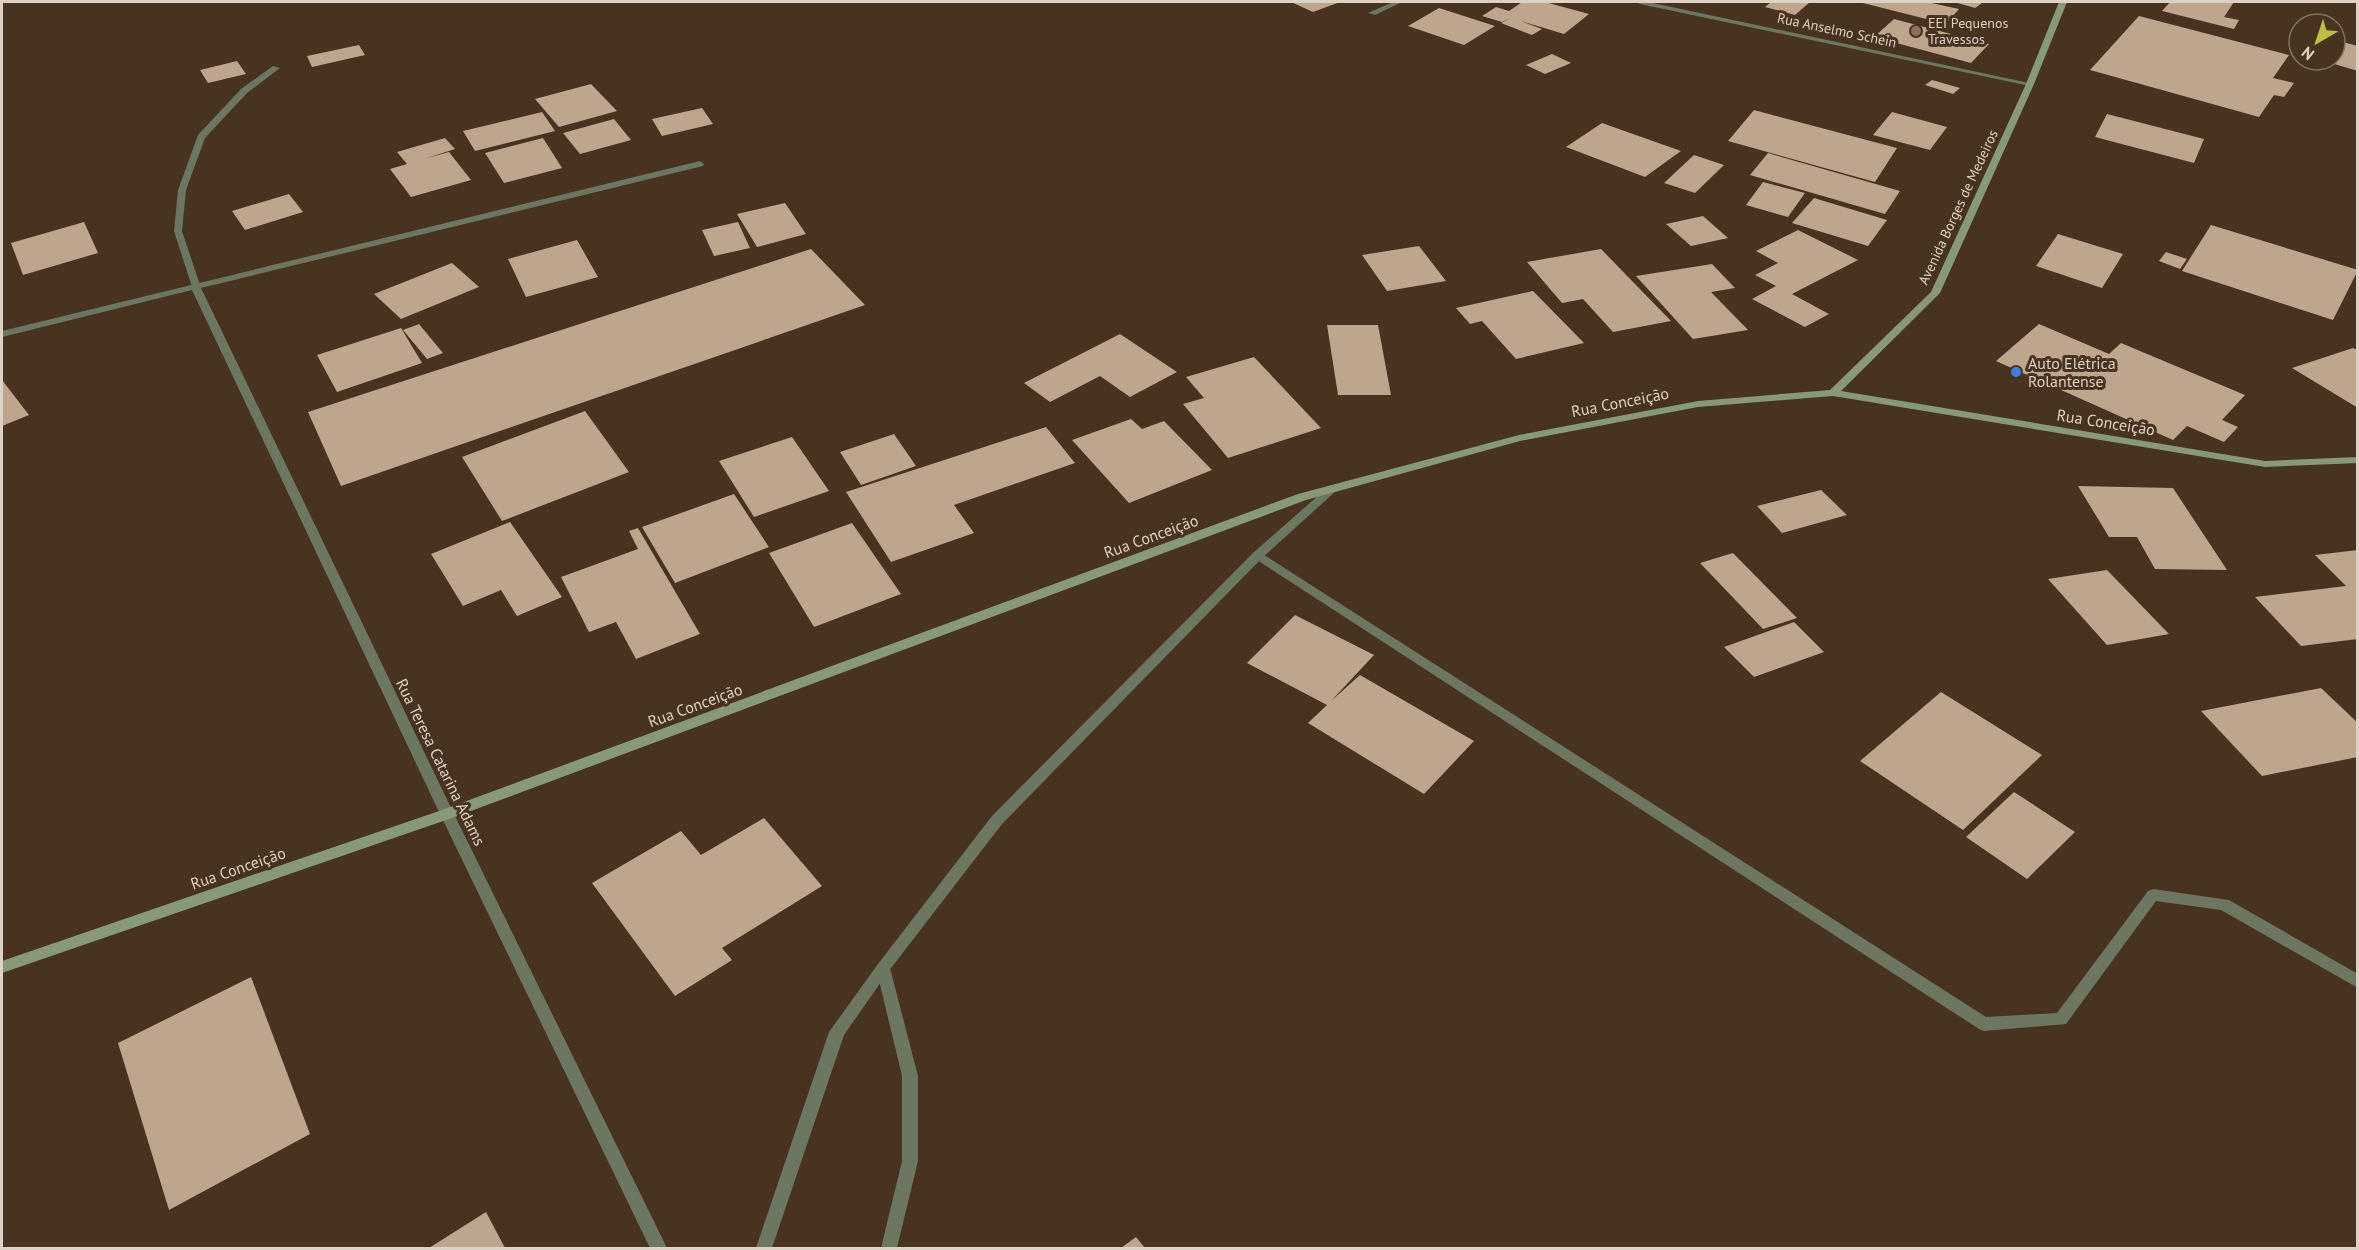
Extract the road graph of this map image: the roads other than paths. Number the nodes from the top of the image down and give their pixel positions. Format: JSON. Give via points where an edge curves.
{"nodes":[{"id":1,"x":1398,"y":2,"type":"edge"},
{"id":2,"x":1640,"y":2,"type":"edge"},
{"id":3,"x":2063,"y":2,"type":"edge"},
{"id":4,"x":1372,"y":13,"type":"dead end"},
{"id":5,"x":276,"y":68,"type":"dead end"},
{"id":6,"x":2030,"y":84,"type":"junction"},
{"id":7,"x":700,"y":164,"type":"dead end"},
{"id":8,"x":196,"y":288,"type":"junction"},
{"id":9,"x":2,"y":334,"type":"edge"},
{"id":10,"x":1833,"y":393,"type":"junction"},
{"id":11,"x":2358,"y":460,"type":"edge"},
{"id":12,"x":1332,"y":489,"type":"junction"},
{"id":13,"x":1258,"y":555,"type":"junction"},
{"id":14,"x":447,"y":814,"type":"junction"},
{"id":15,"x":2,"y":967,"type":"edge"},
{"id":16,"x":883,"y":968,"type":"junction"},
{"id":17,"x":2358,"y":982,"type":"edge"},
{"id":18,"x":659,"y":1248,"type":"edge"},
{"id":19,"x":764,"y":1248,"type":"edge"},
{"id":20,"x":889,"y":1248,"type":"edge"}],
"edges":[{"from":1,"to":4,"type":"street"},
{"from":2,"to":6,"type":"street","name":"Rua Anselmo Schein"},
{"from":3,"to":6,"type":"main road","name":"Avenida Borges de Medeiros"},
{"from":5,"to":8,"type":"street","name":"Rua Teresa Catarina Adams","via":[[244,91],[208,129],[193,158],[182,190],[178,231]]},
{"from":6,"to":10,"type":"main road","name":"Avenida Borges de Medeiros","via":[[1935,293]]},
{"from":7,"to":8,"type":"street"},
{"from":8,"to":9,"type":"street"},
{"from":8,"to":14,"type":"street","name":"Rua Teresa Catarina Adams"},
{"from":10,"to":11,"type":"main road","name":"Rua Conceição","via":[[2265,464]]},
{"from":10,"to":12,"type":"main road","name":"Rua Conceição","via":[[1698,404],[1519,438]]},
{"from":12,"to":13,"type":"street"},
{"from":12,"to":14,"type":"main road","name":"Rua Conceição"},
{"from":13,"to":16,"type":"street","via":[[997,820]]},
{"from":13,"to":17,"type":"street","via":[[1984,1024],[2061,1019],[2153,895],[2224,904]]},
{"from":14,"to":15,"type":"main road","name":"Rua Conceição"},
{"from":14,"to":18,"type":"street","name":"Rua Teresa Catarina Adams"},
{"from":16,"to":19,"type":"street","via":[[837,1032]]},
{"from":16,"to":20,"type":"street","via":[[910,1076],[910,1161]]}]}
